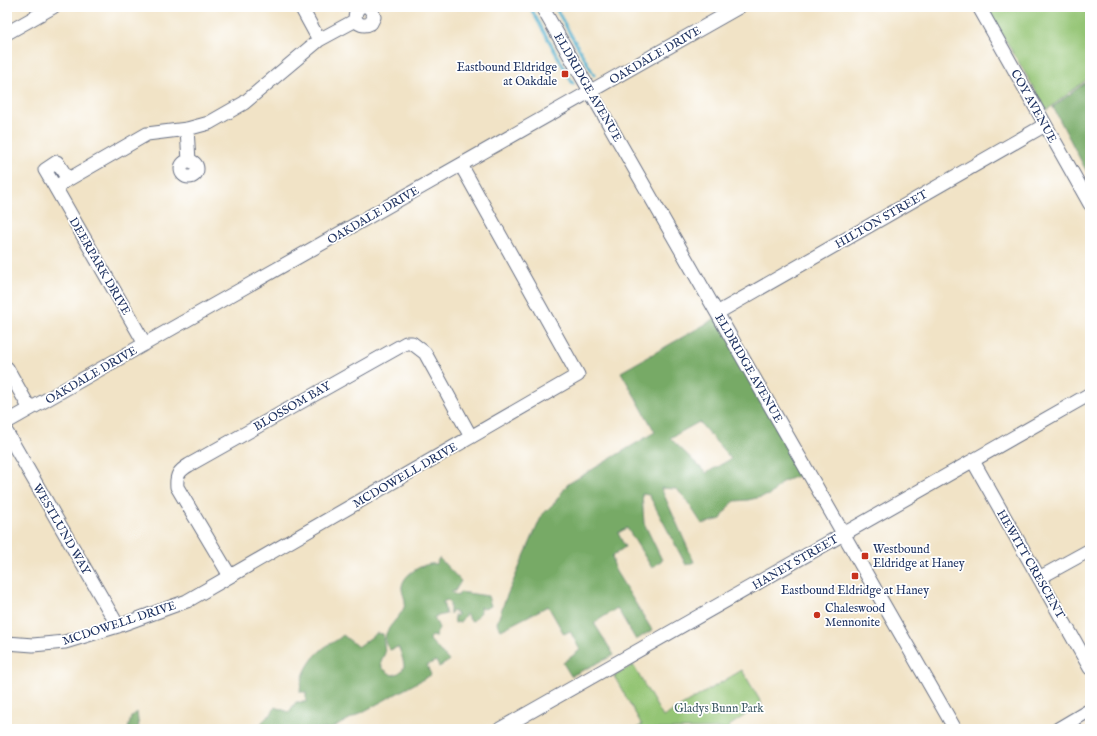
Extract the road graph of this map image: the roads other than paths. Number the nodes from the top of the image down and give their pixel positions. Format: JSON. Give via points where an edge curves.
{"nodes":[{"id":1,"x":54,"y":7,"type":"edge"},
{"id":2,"x":301,"y":7,"type":"edge"},
{"id":3,"x":360,"y":7,"type":"edge"},
{"id":4,"x":368,"y":7,"type":"edge"},
{"id":5,"x":542,"y":7,"type":"edge"},
{"id":6,"x":739,"y":7,"type":"edge"},
{"id":7,"x":979,"y":7,"type":"edge"},
{"id":8,"x":356,"y":20,"type":"junction"},
{"id":9,"x":7,"y":33,"type":"edge"},
{"id":10,"x":319,"y":40,"type":"junction"},
{"id":11,"x":590,"y":92,"type":"junction"},
{"id":12,"x":1045,"y":124,"type":"junction"},
{"id":13,"x":187,"y":129,"type":"junction"},
{"id":14,"x":188,"y":161,"type":"dead end"},
{"id":15,"x":461,"y":165,"type":"junction"},
{"id":16,"x":68,"y":179,"type":"junction"},
{"id":17,"x":55,"y":187,"type":"junction"},
{"id":18,"x":1090,"y":204,"type":"edge"},
{"id":19,"x":717,"y":312,"type":"junction"},
{"id":20,"x":145,"y":344,"type":"junction"},
{"id":21,"x":7,"y":368,"type":"edge"},
{"id":22,"x":1090,"y":394,"type":"edge"},
{"id":23,"x":30,"y":409,"type":"junction"},
{"id":24,"x":7,"y":422,"type":"edge"},
{"id":25,"x":7,"y":433,"type":"edge"},
{"id":26,"x":471,"y":437,"type":"junction"},
{"id":27,"x":973,"y":461,"type":"junction"},
{"id":28,"x":844,"y":534,"type":"junction"},
{"id":29,"x":1090,"y":550,"type":"edge"},
{"id":30,"x":230,"y":576,"type":"junction"},
{"id":31,"x":1039,"y":578,"type":"junction"},
{"id":32,"x":118,"y":626,"type":"junction"},
{"id":33,"x":7,"y":644,"type":"edge"},
{"id":34,"x":1090,"y":668,"type":"edge"},
{"id":35,"x":1090,"y":710,"type":"edge"},
{"id":36,"x":500,"y":729,"type":"edge"},
{"id":37,"x":955,"y":729,"type":"edge"},
{"id":38,"x":1058,"y":729,"type":"edge"}],
"edges":[{"from":1,"to":9,"type":"street"},
{"from":2,"to":10,"type":"street"},
{"from":3,"to":8,"type":"street","via":[[356,11]]},
{"from":4,"to":8,"type":"street","via":[[374,14],[370,23],[361,25]]},
{"from":5,"to":11,"type":"street","name":"ELDRIDGE AVENUE"},
{"from":6,"to":11,"type":"street","name":"OAKDALE DRIVE"},
{"from":7,"to":12,"type":"street","name":"COY AVENUE"},
{"from":8,"to":10,"type":"street"},
{"from":10,"to":13,"type":"street","via":[[244,103],[209,123]]},
{"from":11,"to":15,"type":"street","name":"OAKDALE DRIVE"},
{"from":11,"to":19,"type":"street","name":"ELDRIDGE AVENUE"},
{"from":12,"to":18,"type":"street","name":"COY AVENUE"},
{"from":12,"to":19,"type":"street","name":"HILTON STREET"},
{"from":13,"to":14,"type":"street"},
{"from":13,"to":16,"type":"street","via":[[147,134]]},
{"from":15,"to":20,"type":"street","name":"OAKDALE DRIVE"},
{"from":15,"to":26,"type":"street","name":"MCDOWELL DRIVE","via":[[578,375]]},
{"from":16,"to":17,"type":"street"},
{"from":16,"to":17,"type":"street","name":"DEERPARK DRIVE","via":[[58,162],[45,170]]},
{"from":17,"to":20,"type":"street","name":"DEERPARK DRIVE"},
{"from":19,"to":28,"type":"street","name":"ELDRIDGE AVENUE"},
{"from":20,"to":23,"type":"street","name":"OAKDALE DRIVE"},
{"from":21,"to":23,"type":"street"},
{"from":22,"to":27,"type":"street","name":"HANEY STREET"},
{"from":23,"to":24,"type":"street","name":"OAKDALE DRIVE"},
{"from":25,"to":32,"type":"street","name":"WESTLUND WAY"},
{"from":26,"to":30,"type":"street","name":"MCDOWELL DRIVE"},
{"from":26,"to":30,"type":"street","name":"BLOSSOM BAY","via":[[425,353],[412,343],[406,343],[189,465],[179,472],[176,479],[177,487]]},
{"from":27,"to":28,"type":"street","name":"HANEY STREET"},
{"from":27,"to":31,"type":"street","name":"HEWITT CRESCENT"},
{"from":28,"to":36,"type":"street","name":"HANEY STREET"},
{"from":28,"to":37,"type":"street","name":"ELDRIDGE AVENUE"},
{"from":29,"to":31,"type":"street"},
{"from":30,"to":32,"type":"street","name":"MCDOWELL DRIVE","via":[[187,601]]},
{"from":31,"to":34,"type":"street","name":"HEWITT CRESCENT"},
{"from":32,"to":33,"type":"street","name":"MCDOWELL DRIVE","via":[[50,645]]},
{"from":35,"to":38,"type":"street"}]}
